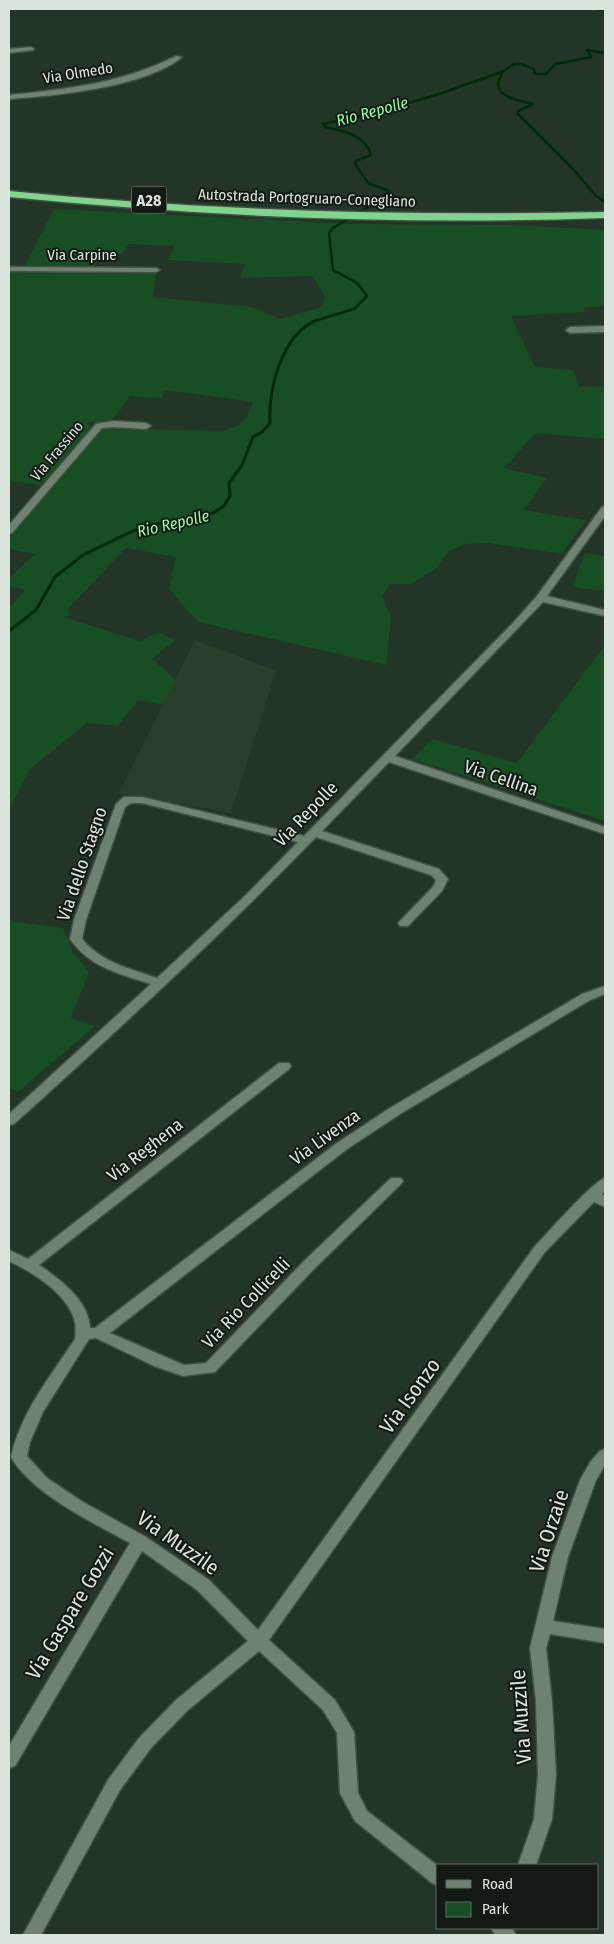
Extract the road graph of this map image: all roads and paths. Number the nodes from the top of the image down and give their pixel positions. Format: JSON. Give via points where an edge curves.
{"nodes":[{"id":1,"x":32,"y":49,"type":"dead end"},
{"id":2,"x":9,"y":51,"type":"edge"},
{"id":3,"x":178,"y":58,"type":"dead end"},
{"id":4,"x":9,"y":97,"type":"edge"},
{"id":5,"x":9,"y":188,"type":"edge"},
{"id":6,"x":9,"y":194,"type":"edge"},
{"id":7,"x":605,"y":211,"type":"edge"},
{"id":8,"x":328,"y":213,"type":"junction"},
{"id":9,"x":392,"y":214,"type":"junction"},
{"id":10,"x":404,"y":217,"type":"junction"},
{"id":11,"x":605,"y":223,"type":"edge"},
{"id":12,"x":9,"y":269,"type":"edge"},
{"id":13,"x":156,"y":270,"type":"dead end"},
{"id":14,"x":605,"y":329,"type":"edge"},
{"id":15,"x":570,"y":330,"type":"dead end"},
{"id":16,"x":146,"y":426,"type":"dead end"},
{"id":17,"x":605,"y":508,"type":"edge"},
{"id":18,"x":9,"y":531,"type":"edge"},
{"id":19,"x":541,"y":598,"type":"junction"},
{"id":20,"x":605,"y":613,"type":"edge"},
{"id":21,"x":386,"y":757,"type":"junction"},
{"id":22,"x":605,"y":831,"type":"edge"},
{"id":23,"x":309,"y":836,"type":"junction"},
{"id":24,"x":404,"y":923,"type":"dead end"},
{"id":25,"x":159,"y":983,"type":"junction"},
{"id":26,"x":605,"y":990,"type":"edge"},
{"id":27,"x":284,"y":1066,"type":"dead end"},
{"id":28,"x":9,"y":1121,"type":"edge"},
{"id":29,"x":396,"y":1181,"type":"dead end"},
{"id":30,"x":605,"y":1183,"type":"edge"},
{"id":31,"x":599,"y":1199,"type":"edge"},
{"id":32,"x":9,"y":1255,"type":"edge"},
{"id":33,"x":30,"y":1265,"type":"junction"},
{"id":34,"x":90,"y":1334,"type":"junction"},
{"id":35,"x":605,"y":1454,"type":"edge"},
{"id":36,"x":14,"y":1457,"type":"edge"},
{"id":37,"x":140,"y":1541,"type":"junction"},
{"id":38,"x":543,"y":1626,"type":"junction"},
{"id":39,"x":605,"y":1636,"type":"edge"},
{"id":40,"x":259,"y":1641,"type":"junction"},
{"id":41,"x":9,"y":1761,"type":"edge"},
{"id":42,"x":527,"y":1864,"type":"edge"},
{"id":43,"x":436,"y":1875,"type":"edge"},
{"id":44,"x":32,"y":1935,"type":"edge"}],
"edges":[{"from":1,"to":2,"type":"street"},
{"from":3,"to":4,"type":"street","name":"Via Olmedo","via":[[161,68],[94,88]]},
{"from":5,"to":8,"type":"highway","name":"Autostrada Portogruaro-Conegliano","number":"A28"},
{"from":6,"to":8,"type":"highway","name":"Autostrada Portogruaro-Conegliano","number":"A28","via":[[137,206]]},
{"from":7,"to":9,"type":"highway","name":"Autostrada Portogruaro-Conegliano","number":"A28"},
{"from":7,"to":10,"type":"highway","name":"Autostrada Portogruaro-Conegliano","number":"A28"},
{"from":8,"to":9,"type":"highway","name":"Autostrada Portogruaro-Conegliano","number":"A28"},
{"from":9,"to":10,"type":"highway","name":"Autostrada Portogruaro-Conegliano","number":"A28"},
{"from":10,"to":11,"type":"highway"},
{"from":12,"to":13,"type":"street","name":"Via Carpine"},
{"from":14,"to":15,"type":"street"},
{"from":16,"to":18,"type":"street","name":"Via Frassino","via":[[99,426]]},
{"from":17,"to":19,"type":"street","name":"Via Repolle"},
{"from":19,"to":20,"type":"street"},
{"from":19,"to":21,"type":"street","name":"Via Repolle"},
{"from":21,"to":22,"type":"street","name":"Via Cellina"},
{"from":21,"to":23,"type":"street","name":"Via Repolle"},
{"from":23,"to":24,"type":"street","via":[[435,872],[442,879],[438,888]]},
{"from":23,"to":25,"type":"street","name":"Via Repolle"},
{"from":23,"to":25,"type":"street","name":"Via dello Stagno","via":[[142,800],[128,799],[120,806],[76,939],[82,949],[95,958]]},
{"from":25,"to":28,"type":"street","name":"Via Repolle"},
{"from":26,"to":34,"type":"street","name":"Via Livenza","via":[[578,1002],[342,1146],[110,1326]]},
{"from":27,"to":33,"type":"street","name":"Via Reghena"},
{"from":29,"to":34,"type":"street","name":"Via Rio Collicelli","via":[[210,1368],[183,1371]]},
{"from":30,"to":31,"type":"street","name":"Via Isonzo"},
{"from":31,"to":40,"type":"street","name":"Via Isonzo","via":[[540,1249]]},
{"from":32,"to":33,"type":"street"},
{"from":33,"to":34,"type":"street","via":[[64,1295],[80,1314]]},
{"from":34,"to":36,"type":"street","name":"Via Muzzile","via":[[82,1340],[28,1423]]},
{"from":35,"to":38,"type":"street","name":"Via Orzaie","via":[[588,1480],[560,1557]]},
{"from":36,"to":37,"type":"street","name":"Via Muzzile","via":[[42,1482],[77,1506]]},
{"from":37,"to":40,"type":"street","name":"Via Muzzile","via":[[203,1586]]},
{"from":37,"to":41,"type":"street","name":"Via Gaspare Gozzi"},
{"from":38,"to":39,"type":"street"},
{"from":38,"to":42,"type":"street","name":"Via Muzzile","via":[[538,1648],[548,1775],[543,1819]]},
{"from":40,"to":43,"type":"street","name":"Via Muzzile","via":[[338,1717],[345,1732],[349,1793],[361,1816]]},
{"from":40,"to":44,"type":"street","name":"Via Isonzo","via":[[182,1706],[145,1743],[114,1785]]}]}
